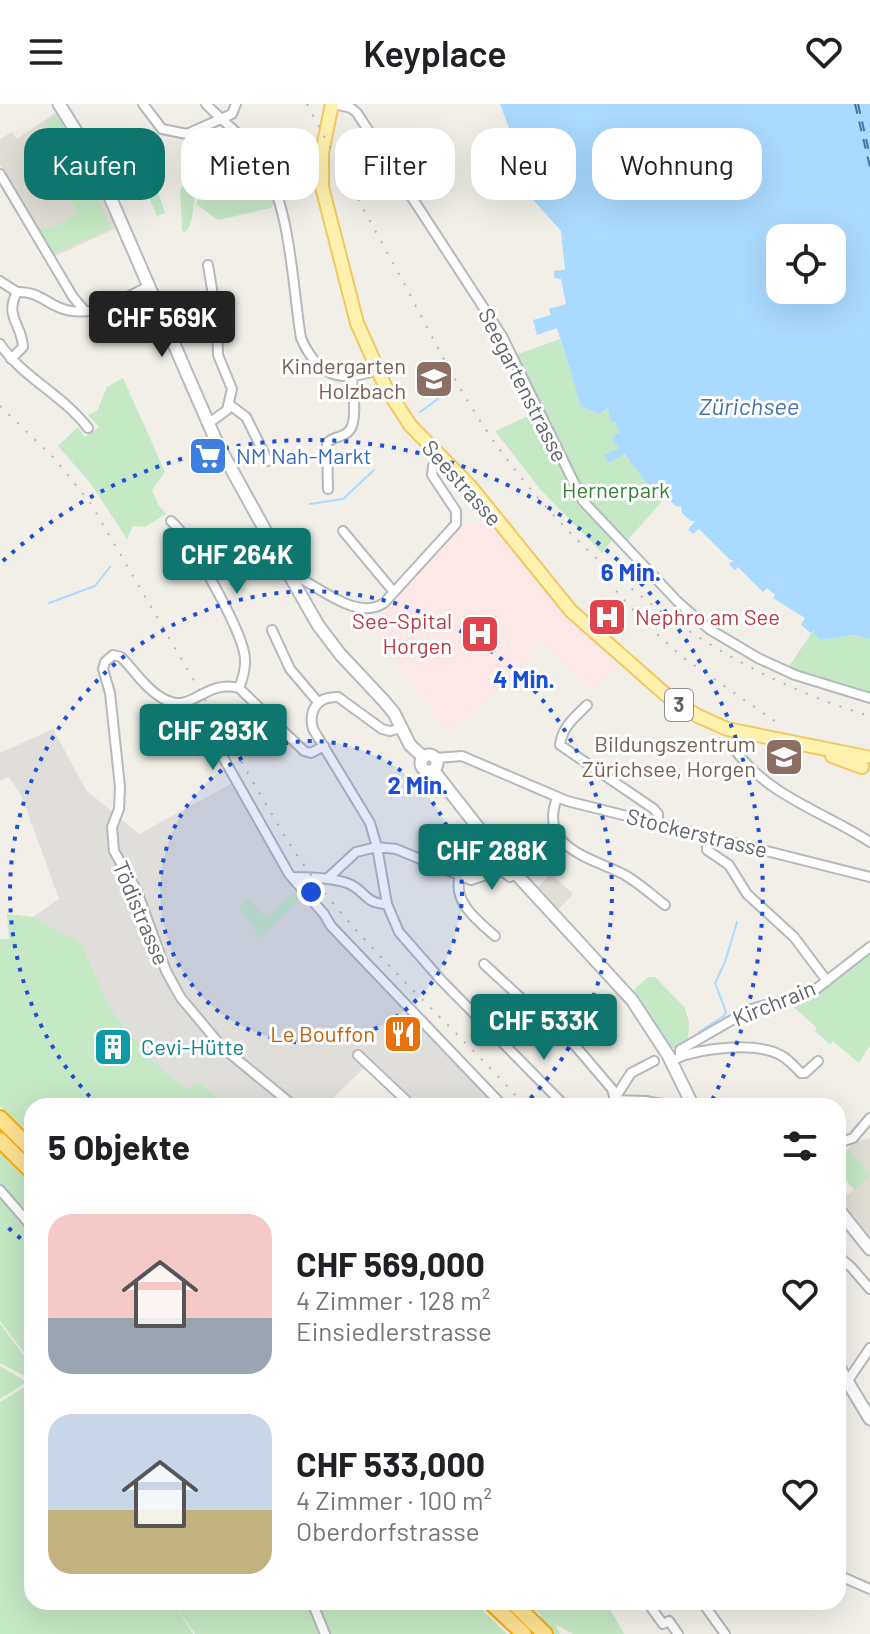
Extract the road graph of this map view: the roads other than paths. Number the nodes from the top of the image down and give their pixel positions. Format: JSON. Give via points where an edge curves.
{"nodes":[{"id":1,"x":59,"y":104,"type":"edge"},
{"id":2,"x":143,"y":104,"type":"edge"},
{"id":3,"x":206,"y":104,"type":"edge"},
{"id":4,"x":236,"y":104,"type":"edge"},
{"id":5,"x":334,"y":104,"type":"edge"},
{"id":6,"x":221,"y":119,"type":"junction"},
{"id":7,"x":0,"y":174,"type":"edge"},
{"id":8,"x":208,"y":265,"type":"dead end"},
{"id":9,"x":0,"y":281,"type":"edge"},
{"id":10,"x":149,"y":286,"type":"junction"},
{"id":11,"x":17,"y":292,"type":"junction"},
{"id":12,"x":85,"y":311,"type":"junction"},
{"id":13,"x":0,"y":344,"type":"edge"},
{"id":14,"x":11,"y":359,"type":"junction"},
{"id":15,"x":376,"y":370,"type":"junction"},
{"id":16,"x":352,"y":378,"type":"junction"},
{"id":17,"x":230,"y":405,"type":"junction"},
{"id":18,"x":209,"y":423,"type":"junction"},
{"id":19,"x":88,"y":428,"type":"dead end"},
{"id":20,"x":442,"y":458,"type":"junction"},
{"id":21,"x":268,"y":461,"type":"dead end"},
{"id":22,"x":328,"y":489,"type":"dead end"},
{"id":23,"x":171,"y":521,"type":"dead end"},
{"id":24,"x":343,"y":531,"type":"dead end"},
{"id":25,"x":293,"y":580,"type":"junction"},
{"id":26,"x":393,"y":591,"type":"junction"},
{"id":27,"x":272,"y":630,"type":"dead end"},
{"id":28,"x":239,"y":688,"type":"junction"},
{"id":29,"x":870,"y":698,"type":"edge"},
{"id":30,"x":318,"y":702,"type":"junction"},
{"id":31,"x":186,"y":704,"type":"junction"},
{"id":32,"x":587,"y":705,"type":"dead end"},
{"id":33,"x":401,"y":728,"type":"junction"},
{"id":34,"x":739,"y":732,"type":"junction"},
{"id":35,"x":324,"y":746,"type":"junction"},
{"id":36,"x":434,"y":764,"type":"junction"},
{"id":37,"x":867,"y":764,"type":"edge"},
{"id":38,"x":557,"y":798,"type":"junction"},
{"id":39,"x":658,"y":823,"type":"junction"},
{"id":40,"x":707,"y":836,"type":"junction"},
{"id":41,"x":870,"y":842,"type":"edge"},
{"id":42,"x":377,"y":847,"type":"junction"},
{"id":43,"x":516,"y":874,"type":"junction"},
{"id":44,"x":460,"y":876,"type":"junction"},
{"id":45,"x":298,"y":877,"type":"junction"},
{"id":46,"x":870,"y":877,"type":"edge"},
{"id":47,"x":325,"y":879,"type":"junction"},
{"id":48,"x":387,"y":904,"type":"junction"},
{"id":49,"x":665,"y":905,"type":"dead end"},
{"id":50,"x":495,"y":936,"type":"dead end"},
{"id":51,"x":870,"y":947,"type":"edge"},
{"id":52,"x":484,"y":964,"type":"dead end"},
{"id":53,"x":827,"y":981,"type":"junction"},
{"id":54,"x":358,"y":1055,"type":"dead end"},
{"id":55,"x":676,"y":1059,"type":"junction"},
{"id":56,"x":654,"y":1061,"type":"dead end"},
{"id":57,"x":818,"y":1061,"type":"dead end"},
{"id":58,"x":284,"y":1098,"type":"edge"},
{"id":59,"x":404,"y":1098,"type":"edge"},
{"id":60,"x":495,"y":1098,"type":"edge"},
{"id":61,"x":557,"y":1098,"type":"edge"},
{"id":62,"x":612,"y":1098,"type":"edge"},
{"id":63,"x":615,"y":1098,"type":"edge"},
{"id":64,"x":690,"y":1098,"type":"edge"},
{"id":65,"x":0,"y":1118,"type":"edge"},
{"id":66,"x":868,"y":1125,"type":"edge"},
{"id":67,"x":0,"y":1140,"type":"edge"},
{"id":68,"x":846,"y":1140,"type":"edge"},
{"id":69,"x":24,"y":1142,"type":"edge"},
{"id":70,"x":24,"y":1164,"type":"edge"},
{"id":71,"x":0,"y":1190,"type":"edge"},
{"id":72,"x":24,"y":1218,"type":"edge"},
{"id":73,"x":846,"y":1219,"type":"edge"},
{"id":74,"x":870,"y":1249,"type":"edge"},
{"id":75,"x":846,"y":1264,"type":"edge"},
{"id":76,"x":870,"y":1288,"type":"edge"},
{"id":77,"x":869,"y":1350,"type":"edge"},
{"id":78,"x":847,"y":1382,"type":"joint"},
{"id":79,"x":870,"y":1421,"type":"edge"},
{"id":80,"x":846,"y":1578,"type":"edge"},
{"id":81,"x":870,"y":1589,"type":"edge"},
{"id":82,"x":315,"y":1610,"type":"edge"},
{"id":83,"x":498,"y":1610,"type":"edge"},
{"id":84,"x":520,"y":1610,"type":"edge"},
{"id":85,"x":653,"y":1610,"type":"edge"},
{"id":86,"x":708,"y":1610,"type":"edge"},
{"id":87,"x":325,"y":1634,"type":"edge"},
{"id":88,"x":524,"y":1634,"type":"edge"},
{"id":89,"x":545,"y":1634,"type":"edge"},
{"id":90,"x":678,"y":1634,"type":"edge"},
{"id":91,"x":725,"y":1634,"type":"edge"}],
"edges":[{"from":1,"to":10,"type":"main road","via":[[94,160]]},
{"from":2,"to":6,"type":"street","via":[[162,129],[177,134]]},
{"from":3,"to":6,"type":"street"},
{"from":4,"to":6,"type":"street","via":[[232,114]]},
{"from":5,"to":15,"type":"main road","name":"Seestrasse","number":"3","via":[[321,160],[322,187],[350,301]]},
{"from":5,"to":29,"type":"street","name":"Seegartenstrasse","via":[[357,113],[496,327],[583,501],[709,629],[795,675]]},
{"from":6,"to":16,"type":"street","via":[[260,158],[277,194],[307,352],[325,369]]},
{"from":7,"to":12,"type":"street"},
{"from":8,"to":17,"type":"street","via":[[217,348],[232,389]]},
{"from":9,"to":11,"type":"street"},
{"from":10,"to":12,"type":"street"},
{"from":10,"to":18,"type":"main road"},
{"from":11,"to":12,"type":"street"},
{"from":11,"to":14,"type":"street","via":[[11,313],[23,347]]},
{"from":13,"to":14,"type":"street"},
{"from":14,"to":19,"type":"street","via":[[67,403]]},
{"from":15,"to":16,"type":"street"},
{"from":15,"to":20,"type":"main road","name":"Seestrasse","number":"3","via":[[398,410]]},
{"from":16,"to":22,"type":"street","via":[[352,428],[327,443]]},
{"from":17,"to":18,"type":"street"},
{"from":17,"to":21,"type":"street","via":[[246,417]]},
{"from":18,"to":25,"type":"main road"},
{"from":20,"to":26,"type":"street","via":[[432,475],[457,521]]},
{"from":20,"to":34,"type":"main road","name":"Seestrasse","number":"3","via":[[590,630],[673,701]]},
{"from":23,"to":28,"type":"street","via":[[197,556],[242,644],[246,665]]},
{"from":24,"to":26,"type":"street"},
{"from":25,"to":26,"type":"street","via":[[363,609],[378,606]]},
{"from":25,"to":33,"type":"main road","via":[[318,625]]},
{"from":27,"to":30,"type":"street","via":[[290,669]]},
{"from":28,"to":31,"type":"street","via":[[216,687]]},
{"from":28,"to":35,"type":"street","via":[[304,751]]},
{"from":30,"to":33,"type":"street","via":[[338,697],[382,729]]},
{"from":30,"to":35,"type":"street","via":[[311,722]]},
{"from":31,"to":45,"type":"street","via":[[220,752],[289,874]]},
{"from":31,"to":58,"type":"street","name":"Tödistrasse","via":[[162,698],[121,657],[113,655],[105,662],[120,787],[111,840],[181,998],[222,1047]]},
{"from":32,"to":39,"type":"street","via":[[568,724],[560,745],[654,809]]},
{"from":33,"to":36,"type":"main road","via":[[423,757],[423,769]]},
{"from":34,"to":37,"type":"main road","name":"Seestrasse","number":"3"},
{"from":34,"to":41,"type":"street","via":[[738,754],[769,783]]},
{"from":35,"to":42,"type":"street","via":[[370,823]]},
{"from":36,"to":38,"type":"street","name":"Stockerstrasse","via":[[462,756]]},
{"from":36,"to":43,"type":"main road"},
{"from":38,"to":39,"type":"street","name":"Stockerstrasse"},
{"from":38,"to":49,"type":"street","via":[[551,821],[565,845],[629,878]]},
{"from":39,"to":40,"type":"street","name":"Stockerstrasse"},
{"from":40,"to":46,"type":"street","name":"Stockerstrasse"},
{"from":40,"to":53,"type":"street","via":[[707,850],[729,865],[747,894],[794,937]]},
{"from":42,"to":44,"type":"street","via":[[396,849]]},
{"from":42,"to":47,"type":"street","via":[[356,852]]},
{"from":42,"to":48,"type":"street"},
{"from":43,"to":44,"type":"street","via":[[510,877],[500,870],[477,879]]},
{"from":43,"to":55,"type":"main road","via":[[627,994]]},
{"from":44,"to":50,"type":"street","via":[[463,903]]},
{"from":45,"to":47,"type":"street"},
{"from":45,"to":60,"type":"street","via":[[331,926]]},
{"from":47,"to":48,"type":"street","via":[[347,883],[369,901]]},
{"from":48,"to":61,"type":"street","via":[[407,941]]},
{"from":51,"to":53,"type":"street","name":"Kirchrain"},
{"from":52,"to":62,"type":"street","via":[[555,1022],[612,1089]]},
{"from":53,"to":55,"type":"street","name":"Kirchrain","via":[[805,996],[751,1009],[680,1050]]},
{"from":54,"to":59,"type":"street"},
{"from":55,"to":57,"type":"street","via":[[751,1047],[778,1054],[801,1073]]},
{"from":55,"to":64,"type":"main road"},
{"from":56,"to":63,"type":"street","via":[[627,1076]]},
{"from":65,"to":69,"type":"highway"},
{"from":66,"to":68,"type":"street"},
{"from":67,"to":70,"type":"highway"},
{"from":71,"to":72,"type":"street"},
{"from":73,"to":74,"type":"main road"},
{"from":75,"to":76,"type":"street"},
{"from":77,"to":78,"type":"street"},
{"from":78,"to":79,"type":"main road"},
{"from":80,"to":81,"type":"street"},
{"from":82,"to":87,"type":"street"},
{"from":83,"to":88,"type":"highway"},
{"from":84,"to":89,"type":"highway"},
{"from":85,"to":90,"type":"street"},
{"from":86,"to":91,"type":"street"}]}
